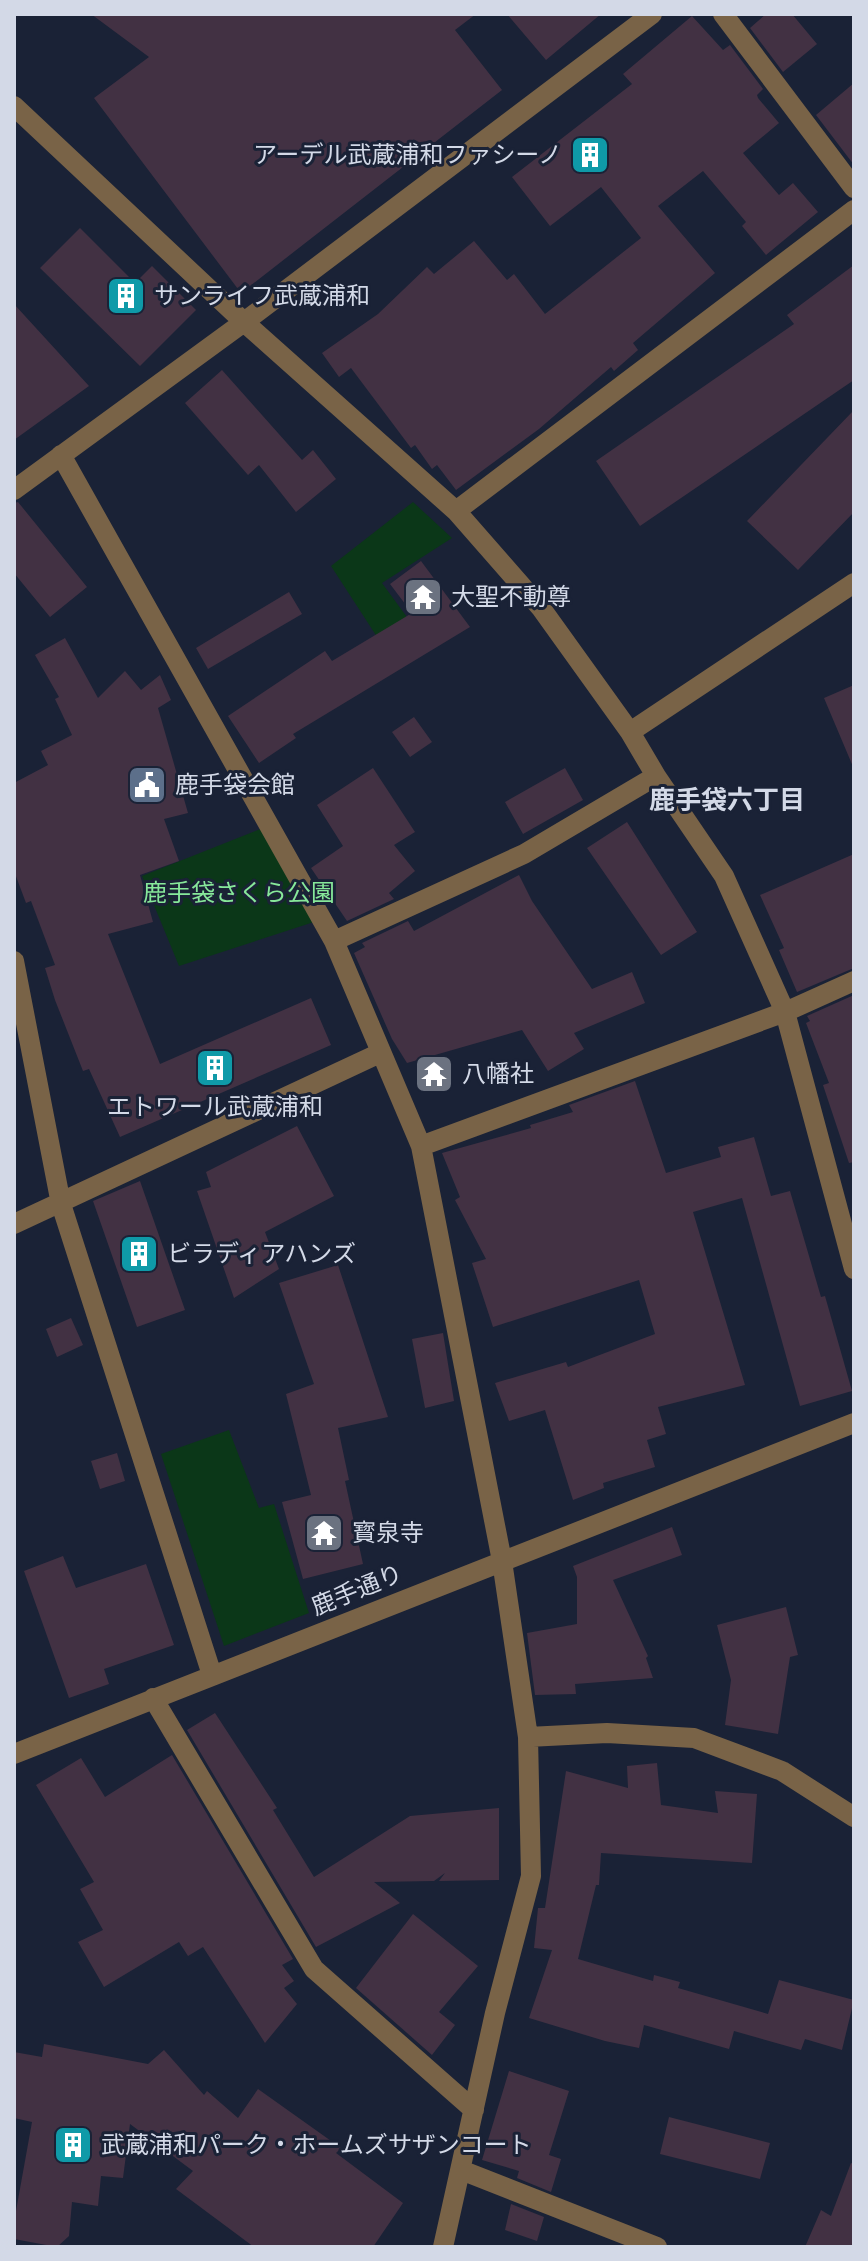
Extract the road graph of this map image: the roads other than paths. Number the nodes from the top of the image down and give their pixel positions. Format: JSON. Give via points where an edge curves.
{"nodes":[{"id":1,"x":652,"y":14,"type":"edge"},
{"id":2,"x":723,"y":14,"type":"edge"},
{"id":3,"x":14,"y":106,"type":"edge"},
{"id":4,"x":854,"y":188,"type":"edge"},
{"id":5,"x":854,"y":210,"type":"edge"},
{"id":6,"x":244,"y":322,"type":"junction"},
{"id":7,"x":61,"y":455,"type":"junction"},
{"id":8,"x":14,"y":490,"type":"edge"},
{"id":9,"x":456,"y":511,"type":"junction"},
{"id":10,"x":854,"y":583,"type":"edge"},
{"id":11,"x":630,"y":732,"type":"junction"},
{"id":12,"x":656,"y":776,"type":"junction"},
{"id":13,"x":334,"y":941,"type":"junction"},
{"id":14,"x":14,"y":961,"type":"edge"},
{"id":15,"x":854,"y":981,"type":"edge"},
{"id":16,"x":785,"y":1012,"type":"junction"},
{"id":17,"x":380,"y":1053,"type":"junction"},
{"id":18,"x":421,"y":1146,"type":"junction"},
{"id":19,"x":61,"y":1204,"type":"junction"},
{"id":20,"x":14,"y":1224,"type":"edge"},
{"id":21,"x":854,"y":1269,"type":"edge"},
{"id":22,"x":854,"y":1423,"type":"edge"},
{"id":23,"x":502,"y":1561,"type":"junction"},
{"id":24,"x":212,"y":1675,"type":"junction"},
{"id":25,"x":153,"y":1698,"type":"junction"},
{"id":26,"x":528,"y":1737,"type":"junction"},
{"id":27,"x":14,"y":1754,"type":"edge"},
{"id":28,"x":854,"y":1817,"type":"edge"},
{"id":29,"x":474,"y":2110,"type":"junction"},
{"id":30,"x":461,"y":2170,"type":"junction"},
{"id":31,"x":443,"y":2247,"type":"edge"},
{"id":32,"x":657,"y":2247,"type":"edge"}],
"edges":[{"from":1,"to":6,"type":"street"},
{"from":2,"to":4,"type":"street"},
{"from":3,"to":6,"type":"street"},
{"from":5,"to":9,"type":"street"},
{"from":6,"to":7,"type":"street"},
{"from":6,"to":9,"type":"street"},
{"from":7,"to":8,"type":"street"},
{"from":7,"to":13,"type":"street"},
{"from":9,"to":11,"type":"street","via":[[541,608]]},
{"from":10,"to":11,"type":"street"},
{"from":11,"to":12,"type":"street"},
{"from":12,"to":13,"type":"street","via":[[524,854]]},
{"from":12,"to":16,"type":"street","via":[[724,876]]},
{"from":13,"to":17,"type":"street"},
{"from":14,"to":19,"type":"street"},
{"from":15,"to":16,"type":"street"},
{"from":16,"to":18,"type":"street"},
{"from":16,"to":21,"type":"street"},
{"from":17,"to":18,"type":"street"},
{"from":17,"to":19,"type":"street"},
{"from":18,"to":23,"type":"street"},
{"from":19,"to":20,"type":"street"},
{"from":19,"to":24,"type":"street"},
{"from":22,"to":23,"type":"street","name":"鹿手通り"},
{"from":23,"to":24,"type":"street","name":"鹿手通り"},
{"from":23,"to":26,"type":"street"},
{"from":24,"to":25,"type":"street","name":"鹿手通り"},
{"from":25,"to":27,"type":"street","name":"鹿手通り"},
{"from":25,"to":29,"type":"street","via":[[314,1969]]},
{"from":26,"to":28,"type":"street","via":[[607,1733],[694,1738],[782,1771]]},
{"from":26,"to":29,"type":"street","via":[[531,1876]]},
{"from":29,"to":30,"type":"street"},
{"from":30,"to":31,"type":"street"},
{"from":30,"to":32,"type":"street"}]}
